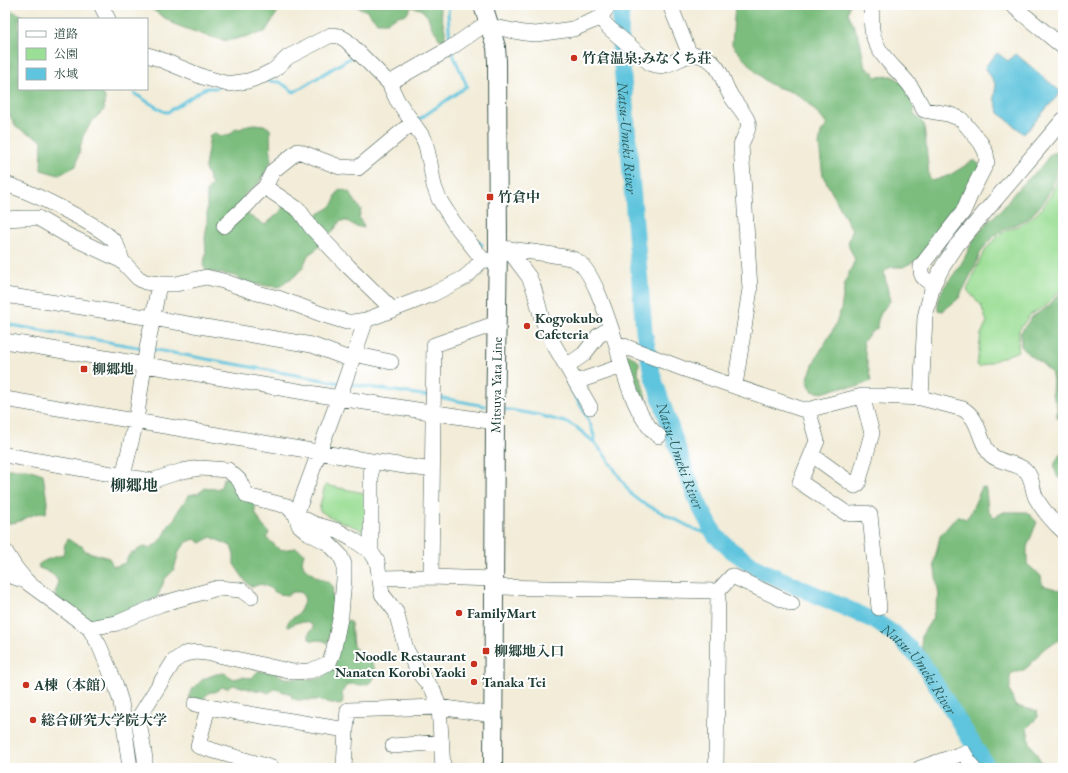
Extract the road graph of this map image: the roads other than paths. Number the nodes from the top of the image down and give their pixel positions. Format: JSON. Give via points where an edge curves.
{"nodes":[{"id":1,"x":101,"y":5,"type":"edge"},
{"id":2,"x":483,"y":5,"type":"edge"},
{"id":3,"x":609,"y":5,"type":"edge"},
{"id":4,"x":670,"y":5,"type":"edge"},
{"id":5,"x":872,"y":5,"type":"edge"},
{"id":6,"x":1012,"y":5,"type":"edge"},
{"id":7,"x":108,"y":18,"type":"edge"},
{"id":8,"x":604,"y":23,"type":"junction"},
{"id":9,"x":489,"y":26,"type":"junction"},
{"id":10,"x":1063,"y":47,"type":"edge"},
{"id":11,"x":148,"y":55,"type":"edge"},
{"id":12,"x":690,"y":55,"type":"junction"},
{"id":13,"x":389,"y":83,"type":"junction"},
{"id":14,"x":1063,"y":120,"type":"edge"},
{"id":15,"x":412,"y":122,"type":"junction"},
{"id":16,"x":5,"y":184,"type":"edge"},
{"id":17,"x":265,"y":187,"type":"junction"},
{"id":18,"x":5,"y":219,"type":"edge"},
{"id":19,"x":224,"y":226,"type":"dead end"},
{"id":20,"x":497,"y":254,"type":"junction"},
{"id":21,"x":122,"y":261,"type":"junction"},
{"id":22,"x":159,"y":284,"type":"junction"},
{"id":23,"x":933,"y":285,"type":"junction"},
{"id":24,"x":5,"y":295,"type":"edge"},
{"id":25,"x":393,"y":310,"type":"junction"},
{"id":26,"x":152,"y":318,"type":"junction"},
{"id":27,"x":366,"y":320,"type":"junction"},
{"id":28,"x":498,"y":323,"type":"junction"},
{"id":29,"x":610,"y":328,"type":"junction"},
{"id":30,"x":5,"y":341,"type":"edge"},
{"id":31,"x":616,"y":343,"type":"junction"},
{"id":32,"x":146,"y":355,"type":"junction"},
{"id":33,"x":353,"y":357,"type":"junction"},
{"id":34,"x":391,"y":362,"type":"dead end"},
{"id":35,"x":566,"y":366,"type":"junction"},
{"id":36,"x":622,"y":366,"type":"junction"},
{"id":37,"x":576,"y":382,"type":"junction"},
{"id":38,"x":735,"y":385,"type":"junction"},
{"id":39,"x":862,"y":396,"type":"junction"},
{"id":40,"x":339,"y":398,"type":"junction"},
{"id":41,"x":921,"y":398,"type":"junction"},
{"id":42,"x":5,"y":399,"type":"edge"},
{"id":43,"x":590,"y":407,"type":"dead end"},
{"id":44,"x":812,"y":408,"type":"junction"},
{"id":45,"x":433,"y":412,"type":"junction"},
{"id":46,"x":136,"y":421,"type":"junction"},
{"id":47,"x":495,"y":422,"type":"junction"},
{"id":48,"x":659,"y":436,"type":"dead end"},
{"id":49,"x":320,"y":452,"type":"junction"},
{"id":50,"x":5,"y":455,"type":"edge"},
{"id":51,"x":818,"y":460,"type":"junction"},
{"id":52,"x":371,"y":461,"type":"junction"},
{"id":53,"x":432,"y":470,"type":"junction"},
{"id":54,"x":123,"y":476,"type":"junction"},
{"id":55,"x":809,"y":481,"type":"dead end"},
{"id":56,"x":296,"y":515,"type":"junction"},
{"id":57,"x":1063,"y":532,"type":"edge"},
{"id":58,"x":5,"y":551,"type":"edge"},
{"id":59,"x":371,"y":552,"type":"junction"},
{"id":60,"x":5,"y":574,"type":"edge"},
{"id":61,"x":431,"y":577,"type":"junction"},
{"id":62,"x":380,"y":578,"type":"junction"},
{"id":63,"x":28,"y":583,"type":"junction"},
{"id":64,"x":494,"y":583,"type":"junction"},
{"id":65,"x":718,"y":591,"type":"junction"},
{"id":66,"x":251,"y":597,"type":"dead end"},
{"id":67,"x":792,"y":604,"type":"dead end"},
{"id":68,"x":879,"y":608,"type":"dead end"},
{"id":69,"x":89,"y":628,"type":"junction"},
{"id":70,"x":439,"y":707,"type":"junction"},
{"id":71,"x":492,"y":715,"type":"junction"},
{"id":72,"x":346,"y":730,"type":"junction"},
{"id":73,"x":442,"y":742,"type":"junction"},
{"id":74,"x":393,"y":746,"type":"dead end"},
{"id":75,"x":130,"y":768,"type":"edge"},
{"id":76,"x":145,"y":768,"type":"edge"},
{"id":77,"x":272,"y":768,"type":"edge"},
{"id":78,"x":344,"y":768,"type":"edge"},
{"id":79,"x":443,"y":768,"type":"edge"},
{"id":80,"x":492,"y":768,"type":"edge"},
{"id":81,"x":716,"y":768,"type":"edge"},
{"id":82,"x":920,"y":768,"type":"edge"},
{"id":83,"x":973,"y":768,"type":"edge"}],
"edges":[{"from":1,"to":7,"type":"street"},
{"from":2,"to":9,"type":"main road","name":"Mitsuya Yata Line"},
{"from":3,"to":8,"type":"street"},
{"from":4,"to":12,"type":"street"},
{"from":5,"to":23,"type":"street","via":[[872,30],[877,46],[884,58],[908,83],[924,110],[961,119],[986,153],[987,162],[963,212],[921,266],[921,273]]},
{"from":6,"to":10,"type":"street"},
{"from":8,"to":9,"type":"street","via":[[536,34]]},
{"from":8,"to":12,"type":"street","via":[[651,64],[666,65]]},
{"from":9,"to":13,"type":"street","via":[[480,27],[449,49]]},
{"from":9,"to":20,"type":"main road","name":"Mitsuya Yata Line","via":[[498,61]]},
{"from":11,"to":13,"type":"street","via":[[228,84],[262,76],[274,70],[288,57],[331,34],[346,40]]},
{"from":12,"to":38,"type":"street","via":[[698,55],[713,62],[721,72],[731,96],[748,120],[741,145],[750,289]]},
{"from":13,"to":15,"type":"street"},
{"from":14,"to":23,"type":"street","via":[[957,245]]},
{"from":15,"to":17,"type":"street","via":[[358,168],[340,167],[298,151],[273,171]]},
{"from":15,"to":20,"type":"street","via":[[426,145],[438,199],[454,223]]},
{"from":16,"to":21,"type":"street","via":[[94,225],[114,242]]},
{"from":17,"to":19,"type":"street"},
{"from":17,"to":25,"type":"street","via":[[299,210],[311,227]]},
{"from":18,"to":21,"type":"street","via":[[38,218]]},
{"from":20,"to":25,"type":"street","via":[[480,262],[464,278]]},
{"from":20,"to":28,"type":"main road","name":"Mitsuya Yata Line"},
{"from":20,"to":29,"type":"street","via":[[545,253],[577,261],[590,276]]},
{"from":20,"to":35,"type":"street","via":[[529,277],[542,319]]},
{"from":21,"to":22,"type":"street","via":[[138,278]]},
{"from":22,"to":26,"type":"street"},
{"from":22,"to":27,"type":"street","via":[[176,284],[206,277],[347,322]]},
{"from":23,"to":41,"type":"street","via":[[925,317]]},
{"from":24,"to":26,"type":"street"},
{"from":25,"to":27,"type":"street"},
{"from":26,"to":32,"type":"street"},
{"from":26,"to":33,"type":"street","via":[[312,346]]},
{"from":27,"to":33,"type":"street"},
{"from":28,"to":45,"type":"street","via":[[434,345]]},
{"from":28,"to":47,"type":"main road","name":"Mitsuya Yata Line"},
{"from":29,"to":31,"type":"street"},
{"from":29,"to":35,"type":"street","via":[[598,336],[584,354]]},
{"from":30,"to":32,"type":"street"},
{"from":31,"to":36,"type":"street"},
{"from":31,"to":38,"type":"street"},
{"from":32,"to":40,"type":"street"},
{"from":32,"to":46,"type":"street"},
{"from":33,"to":34,"type":"street"},
{"from":33,"to":40,"type":"street"},
{"from":35,"to":37,"type":"street"},
{"from":36,"to":37,"type":"street"},
{"from":36,"to":48,"type":"street","via":[[640,412],[648,426]]},
{"from":37,"to":43,"type":"street"},
{"from":38,"to":44,"type":"street","via":[[802,409]]},
{"from":39,"to":41,"type":"street"},
{"from":39,"to":44,"type":"street"},
{"from":39,"to":51,"type":"street","via":[[872,433],[858,484],[855,486]]},
{"from":40,"to":45,"type":"street"},
{"from":40,"to":49,"type":"street"},
{"from":41,"to":57,"type":"street","via":[[969,412],[990,454],[1026,471],[1036,498]]},
{"from":42,"to":46,"type":"street"},
{"from":44,"to":51,"type":"street","via":[[826,438]]},
{"from":44,"to":68,"type":"street","via":[[817,441],[800,482],[846,513],[870,515]]},
{"from":45,"to":47,"type":"street"},
{"from":45,"to":53,"type":"street"},
{"from":46,"to":49,"type":"street"},
{"from":46,"to":54,"type":"street"},
{"from":47,"to":64,"type":"main road","name":"Mitsuya Yata Line"},
{"from":49,"to":52,"type":"street"},
{"from":49,"to":56,"type":"street"},
{"from":50,"to":54,"type":"street"},
{"from":51,"to":55,"type":"street"},
{"from":52,"to":53,"type":"street"},
{"from":52,"to":59,"type":"street"},
{"from":53,"to":61,"type":"street"},
{"from":54,"to":56,"type":"street","via":[[151,481],[200,468],[228,470],[239,480],[247,496],[287,506]]},
{"from":56,"to":59,"type":"street","via":[[314,524],[338,531]]},
{"from":56,"to":76,"type":"street","via":[[298,525],[328,543],[340,555],[344,564],[341,614],[329,663],[310,671],[293,672],[214,654],[184,654],[174,661],[139,721]]},
{"from":58,"to":63,"type":"street"},
{"from":59,"to":62,"type":"street","via":[[377,561]]},
{"from":60,"to":63,"type":"street"},
{"from":61,"to":62,"type":"street"},
{"from":61,"to":64,"type":"street"},
{"from":62,"to":70,"type":"street","via":[[382,594],[396,612],[406,649],[419,673],[433,690]]},
{"from":63,"to":69,"type":"street"},
{"from":64,"to":65,"type":"street"},
{"from":64,"to":71,"type":"main road","name":"Mitsuya Yata Line"},
{"from":65,"to":67,"type":"street","via":[[732,576]]},
{"from":65,"to":81,"type":"street"},
{"from":66,"to":69,"type":"street","via":[[241,590],[218,588],[161,604],[117,623]]},
{"from":69,"to":75,"type":"street","via":[[99,645],[121,702]]},
{"from":70,"to":71,"type":"street"},
{"from":70,"to":72,"type":"street","via":[[348,710]]},
{"from":70,"to":73,"type":"street"},
{"from":71,"to":80,"type":"main road","name":"Mitsuya Yata Line"},
{"from":72,"to":77,"type":"street","via":[[201,706],[198,746]]},
{"from":72,"to":78,"type":"street"},
{"from":73,"to":74,"type":"street"},
{"from":73,"to":79,"type":"street"},
{"from":82,"to":83,"type":"street","via":[[964,753]]}]}
